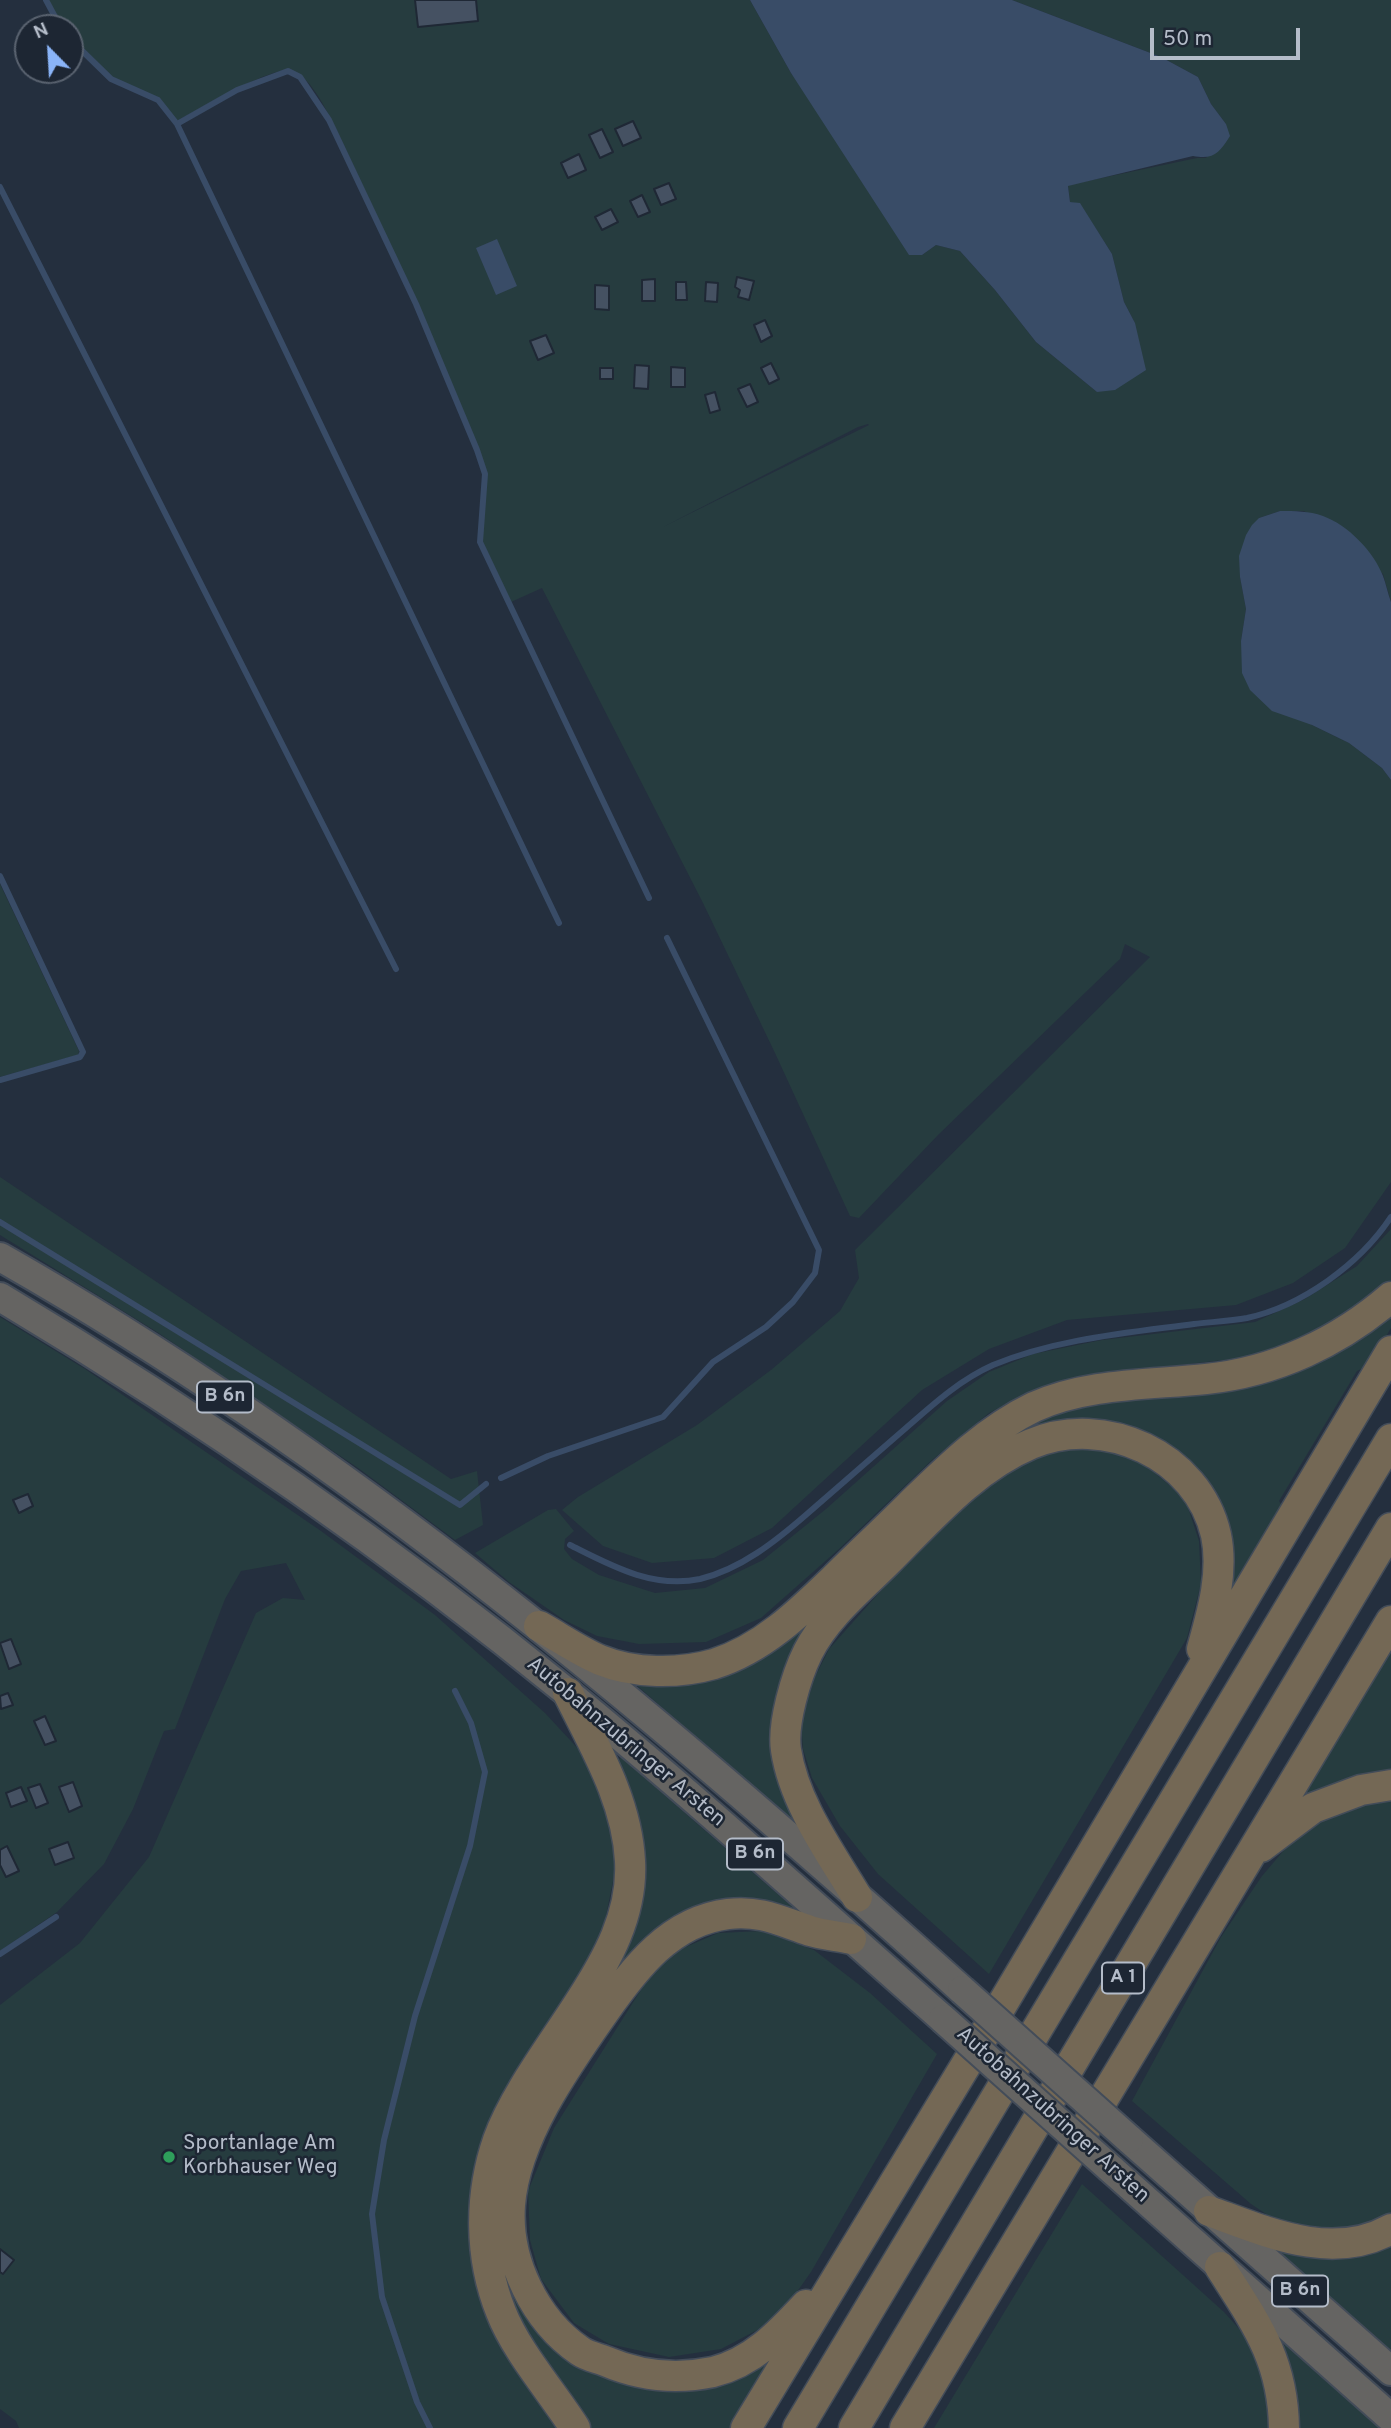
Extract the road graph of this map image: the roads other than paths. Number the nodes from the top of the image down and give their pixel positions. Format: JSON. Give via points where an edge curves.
{"nodes":[{"id":1,"x":0,"y":1257,"type":"edge"},
{"id":2,"x":0,"y":1297,"type":"edge"},
{"id":3,"x":1391,"y":1297,"type":"edge"},
{"id":4,"x":1391,"y":1351,"type":"edge"},
{"id":5,"x":1391,"y":1438,"type":"edge"},
{"id":6,"x":1391,"y":1528,"type":"edge"},
{"id":7,"x":1391,"y":1621,"type":"edge"},
{"id":8,"x":539,"y":1626,"type":"junction"},
{"id":9,"x":1192,"y":1685,"type":"junction"},
{"id":10,"x":568,"y":1693,"type":"junction"},
{"id":11,"x":1391,"y":1785,"type":"edge"},
{"id":12,"x":1249,"y":1856,"type":"junction"},
{"id":13,"x":857,"y":1898,"type":"junction"},
{"id":14,"x":851,"y":1938,"type":"junction"},
{"id":15,"x":1209,"y":2211,"type":"junction"},
{"id":16,"x":1391,"y":2229,"type":"edge"},
{"id":17,"x":851,"y":2256,"type":"junction"},
{"id":18,"x":1220,"y":2266,"type":"junction"},
{"id":19,"x":1391,"y":2371,"type":"edge"},
{"id":20,"x":1391,"y":2418,"type":"edge"},
{"id":21,"x":575,"y":2428,"type":"edge"},
{"id":22,"x":746,"y":2428,"type":"edge"},
{"id":23,"x":798,"y":2428,"type":"edge"},
{"id":24,"x":855,"y":2428,"type":"edge"},
{"id":25,"x":905,"y":2428,"type":"edge"},
{"id":26,"x":1284,"y":2428,"type":"edge"}],
"edges":[{"from":1,"to":8,"type":"highway","name":"Autobahnzubringer Arsten","number":"B 6n","via":[[74,1299],[288,1439]]},
{"from":2,"to":10,"type":"highway","name":"Autobahnzubringer Arsten","number":"B 6n","via":[[194,1418],[320,1504]]},
{"from":3,"to":8,"type":"highway","via":[[1344,1332],[1280,1363],[1209,1379],[1071,1394],[1033,1408],[962,1456],[778,1630],[714,1664],[680,1671],[622,1666],[600,1660]]},
{"from":4,"to":9,"type":"highway"},
{"from":5,"to":23,"type":"highway","number":"A 1"},
{"from":6,"to":24,"type":"highway","number":"A 1"},
{"from":7,"to":12,"type":"highway"},
{"from":8,"to":13,"type":"highway","name":"Autobahnzubringer Arsten","number":"B 6n"},
{"from":9,"to":13,"type":"highway","via":[[1211,1618],[1218,1563],[1208,1512],[1185,1478],[1148,1448],[1093,1434],[1065,1434],[1032,1443],[1003,1458],[956,1494],[836,1612],[808,1651],[790,1698],[786,1748],[799,1794]]},
{"from":9,"to":17,"type":"highway"},
{"from":10,"to":14,"type":"highway","name":"Autobahnzubringer Arsten","number":"B 6n"},
{"from":10,"to":21,"type":"highway","via":[[608,1772],[626,1829],[628,1892],[622,1923],[602,1968],[517,2101],[499,2140],[483,2213],[490,2274],[501,2313]]},
{"from":11,"to":12,"type":"highway","via":[[1360,1790],[1313,1808]]},
{"from":12,"to":25,"type":"highway"},
{"from":13,"to":15,"type":"highway","name":"Autobahnzubringer Arsten","number":"B 6n","bridge":true},
{"from":14,"to":17,"type":"highway","via":[[756,1913],[727,1914],[667,1938],[619,1991],[536,2119],[510,2206],[514,2249],[525,2288],[553,2327],[582,2352],[626,2370],[660,2377],[713,2372],[742,2361],[770,2343]]},
{"from":14,"to":18,"type":"highway","name":"Autobahnzubringer Arsten","number":"B 6n","bridge":true},
{"from":15,"to":16,"type":"highway","via":[[1314,2244],[1349,2244]]},
{"from":15,"to":19,"type":"highway","name":"Autobahnzubringer Arsten","number":"B 6n"},
{"from":17,"to":22,"type":"highway"},
{"from":18,"to":20,"type":"highway","name":"Autobahnzubringer Arsten","number":"B 6n"},
{"from":18,"to":26,"type":"highway","via":[[1267,2344],[1277,2370]]}]}
